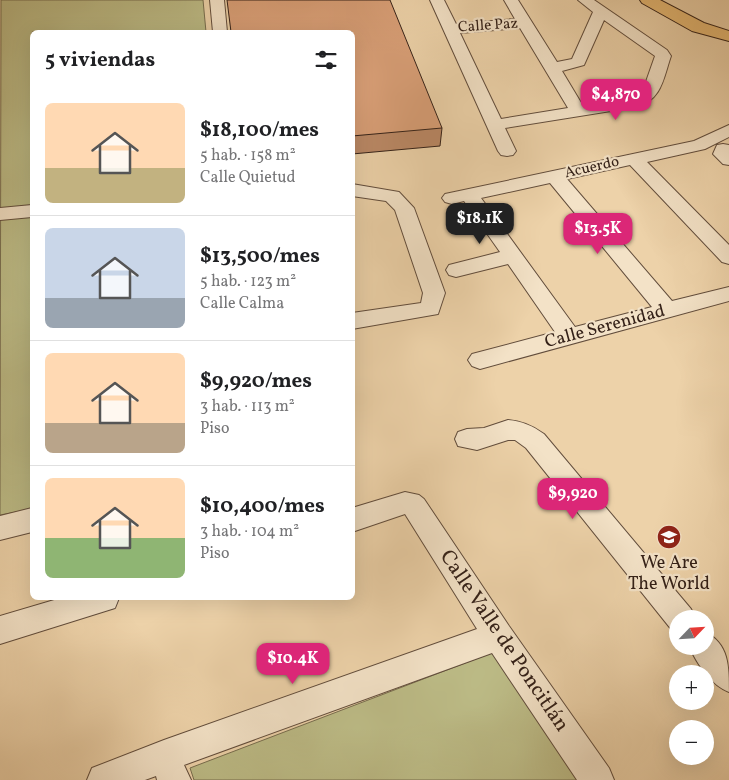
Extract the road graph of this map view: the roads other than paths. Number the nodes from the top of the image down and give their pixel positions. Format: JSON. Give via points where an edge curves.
{"nodes":[{"id":1,"x":217,"y":0,"type":"edge"},
{"id":2,"x":437,"y":0,"type":"edge"},
{"id":3,"x":511,"y":0,"type":"edge"},
{"id":4,"x":585,"y":0,"type":"edge"},
{"id":5,"x":648,"y":0,"type":"edge"},
{"id":6,"x":601,"y":10,"type":"junction"},
{"id":7,"x":525,"y":24,"type":"junction"},
{"id":8,"x":450,"y":29,"type":"junction"},
{"id":9,"x":220,"y":30,"type":"edge"},
{"id":10,"x":729,"y":36,"type":"edge"},
{"id":11,"x":553,"y":68,"type":"junction"},
{"id":12,"x":579,"y":112,"type":"junction"},
{"id":13,"x":495,"y":125,"type":"junction"},
{"id":14,"x":729,"y":130,"type":"edge"},
{"id":15,"x":722,"y":149,"type":"edge"},
{"id":16,"x":507,"y":151,"type":"dead end"},
{"id":17,"x":634,"y":159,"type":"junction"},
{"id":18,"x":555,"y":177,"type":"junction"},
{"id":19,"x":355,"y":190,"type":"edge"},
{"id":20,"x":460,"y":197,"type":"joint"},
{"id":21,"x":30,"y":211,"type":"edge"},
{"id":22,"x":0,"y":214,"type":"edge"},
{"id":23,"x":512,"y":256,"type":"junction"},
{"id":24,"x":729,"y":257,"type":"edge"},
{"id":25,"x":456,"y":270,"type":"dead end"},
{"id":26,"x":729,"y":294,"type":"edge"},
{"id":27,"x":667,"y":310,"type":"junction"},
{"id":28,"x":355,"y":321,"type":"edge"},
{"id":29,"x":570,"y":336,"type":"junction"},
{"id":30,"x":480,"y":360,"type":"dead end"},
{"id":31,"x":467,"y":439,"type":"dead end"},
{"id":32,"x":355,"y":519,"type":"edge"},
{"id":33,"x":30,"y":520,"type":"edge"},
{"id":34,"x":0,"y":528,"type":"edge"},
{"id":35,"x":98,"y":600,"type":"edge"},
{"id":36,"x":674,"y":610,"type":"edge"},
{"id":37,"x":0,"y":630,"type":"edge"},
{"id":38,"x":498,"y":636,"type":"junction"},
{"id":39,"x":711,"y":655,"type":"edge"},
{"id":40,"x":729,"y":677,"type":"edge"},
{"id":41,"x":169,"y":768,"type":"edge"},
{"id":42,"x":104,"y":780,"type":"edge"},
{"id":43,"x":597,"y":780,"type":"edge"}],
"edges":[{"from":1,"to":9,"type":"street"},
{"from":2,"to":8,"type":"street"},
{"from":3,"to":7,"type":"street"},
{"from":4,"to":6,"type":"street"},
{"from":5,"to":10,"type":"main road","via":[[698,27]]},
{"from":6,"to":11,"type":"street","via":[[578,62]]},
{"from":6,"to":12,"type":"street","via":[[658,49],[663,56],[648,96],[636,102]]},
{"from":7,"to":8,"type":"street","name":"Calle Paz"},
{"from":7,"to":11,"type":"street"},
{"from":8,"to":13,"type":"street"},
{"from":11,"to":12,"type":"street"},
{"from":12,"to":13,"type":"street"},
{"from":13,"to":16,"type":"street"},
{"from":14,"to":15,"type":"street","name":"Acuerdo"},
{"from":15,"to":17,"type":"street","name":"Acuerdo"},
{"from":17,"to":18,"type":"street","name":"Acuerdo"},
{"from":17,"to":24,"type":"street"},
{"from":18,"to":20,"type":"street","name":"Acuerdo"},
{"from":18,"to":27,"type":"street"},
{"from":19,"to":28,"type":"street","via":[[392,196],[404,208],[434,293],[430,309]]},
{"from":20,"to":23,"type":"street"},
{"from":21,"to":22,"type":"street"},
{"from":23,"to":25,"type":"street"},
{"from":23,"to":29,"type":"street"},
{"from":26,"to":27,"type":"street","name":"Calle Serenidad"},
{"from":27,"to":29,"type":"street","name":"Calle Serenidad"},
{"from":29,"to":30,"type":"street","name":"Calle Serenidad"},
{"from":31,"to":36,"type":"street","via":[[477,441],[508,429],[524,431]]},
{"from":32,"to":38,"type":"street","name":"Calle Valle de Poncitlán","via":[[410,503],[415,507]]},
{"from":33,"to":34,"type":"street"},
{"from":35,"to":37,"type":"street"},
{"from":38,"to":41,"type":"street"},
{"from":38,"to":43,"type":"street","name":"Calle Valle de Poncitlán"},
{"from":39,"to":40,"type":"street"},
{"from":41,"to":42,"type":"street"}]}
